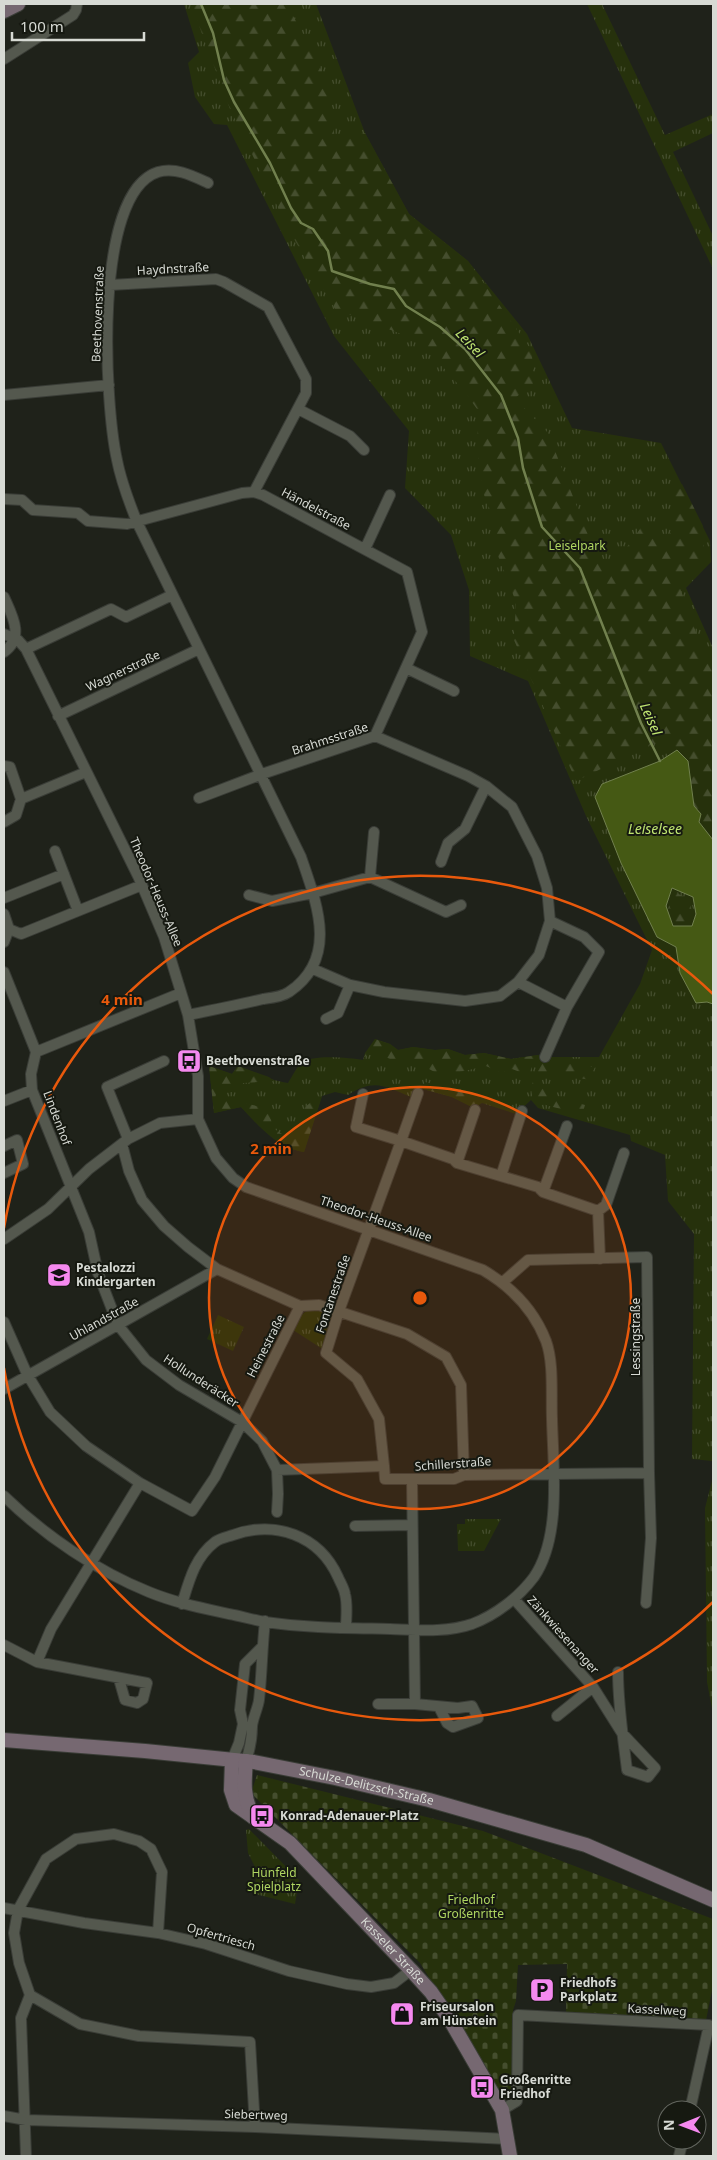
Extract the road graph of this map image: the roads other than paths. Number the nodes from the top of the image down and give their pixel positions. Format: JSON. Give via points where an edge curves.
{"nodes":[{"id":1,"x":18,"y":4,"type":"edge"},
{"id":2,"x":77,"y":4,"type":"edge"},
{"id":3,"x":4,"y":11,"type":"edge"},
{"id":4,"x":4,"y":59,"type":"edge"},
{"id":5,"x":208,"y":183,"type":"dead end"},
{"id":6,"x":110,"y":285,"type":"junction"},
{"id":7,"x":109,"y":385,"type":"junction"},
{"id":8,"x":4,"y":395,"type":"edge"},
{"id":9,"x":298,"y":409,"type":"junction"},
{"id":10,"x":364,"y":450,"type":"dead end"},
{"id":11,"x":254,"y":492,"type":"junction"},
{"id":12,"x":390,"y":495,"type":"dead end"},
{"id":13,"x":4,"y":499,"type":"edge"},
{"id":14,"x":137,"y":522,"type":"junction"},
{"id":15,"x":365,"y":549,"type":"junction"},
{"id":16,"x":172,"y":595,"type":"junction"},
{"id":17,"x":4,"y":597,"type":"edge"},
{"id":18,"x":4,"y":634,"type":"edge"},
{"id":19,"x":14,"y":639,"type":"junction"},
{"id":20,"x":26,"y":649,"type":"junction"},
{"id":21,"x":199,"y":649,"type":"junction"},
{"id":22,"x":4,"y":652,"type":"edge"},
{"id":23,"x":406,"y":668,"type":"junction"},
{"id":24,"x":454,"y":691,"type":"dead end"},
{"id":25,"x":58,"y":716,"type":"junction"},
{"id":26,"x":375,"y":736,"type":"junction"},
{"id":27,"x":4,"y":766,"type":"edge"},
{"id":28,"x":86,"y":772,"type":"junction"},
{"id":29,"x":262,"y":774,"type":"junction"},
{"id":30,"x":486,"y":786,"type":"junction"},
{"id":31,"x":199,"y":798,"type":"dead end"},
{"id":32,"x":22,"y":799,"type":"junction"},
{"id":33,"x":4,"y":822,"type":"edge"},
{"id":34,"x":374,"y":832,"type":"dead end"},
{"id":35,"x":55,"y":851,"type":"dead end"},
{"id":36,"x":441,"y":862,"type":"dead end"},
{"id":37,"x":64,"y":874,"type":"junction"},
{"id":38,"x":370,"y":877,"type":"junction"},
{"id":39,"x":142,"y":885,"type":"junction"},
{"id":40,"x":313,"y":893,"type":"junction"},
{"id":41,"x":249,"y":895,"type":"dead end"},
{"id":42,"x":4,"y":898,"type":"edge"},
{"id":43,"x":461,"y":905,"type":"dead end"},
{"id":44,"x":78,"y":911,"type":"junction"},
{"id":45,"x":4,"y":914,"type":"edge"},
{"id":46,"x":550,"y":921,"type":"junction"},
{"id":47,"x":9,"y":929,"type":"junction"},
{"id":48,"x":4,"y":942,"type":"edge"},
{"id":49,"x":313,"y":969,"type":"junction"},
{"id":50,"x":4,"y":972,"type":"edge"},
{"id":51,"x":518,"y":982,"type":"junction"},
{"id":52,"x":350,"y":984,"type":"junction"},
{"id":53,"x":181,"y":993,"type":"junction"},
{"id":54,"x":567,"y":1008,"type":"junction"},
{"id":55,"x":188,"y":1015,"type":"junction"},
{"id":56,"x":326,"y":1019,"type":"dead end"},
{"id":57,"x":36,"y":1052,"type":"junction"},
{"id":58,"x":544,"y":1057,"type":"dead end"},
{"id":59,"x":164,"y":1062,"type":"dead end"},
{"id":60,"x":32,"y":1090,"type":"junction"},
{"id":61,"x":418,"y":1093,"type":"dead end"},
{"id":62,"x":364,"y":1094,"type":"dead end"},
{"id":63,"x":4,"y":1101,"type":"edge"},
{"id":64,"x":475,"y":1110,"type":"dead end"},
{"id":65,"x":522,"y":1111,"type":"dead end"},
{"id":66,"x":198,"y":1119,"type":"junction"},
{"id":67,"x":567,"y":1126,"type":"dead end"},
{"id":68,"x":125,"y":1141,"type":"junction"},
{"id":69,"x":401,"y":1141,"type":"junction"},
{"id":70,"x":4,"y":1146,"type":"edge"},
{"id":71,"x":624,"y":1153,"type":"dead end"},
{"id":72,"x":457,"y":1162,"type":"junction"},
{"id":73,"x":4,"y":1173,"type":"edge"},
{"id":74,"x":501,"y":1176,"type":"junction"},
{"id":75,"x":70,"y":1187,"type":"junction"},
{"id":76,"x":543,"y":1192,"type":"junction"},
{"id":77,"x":598,"y":1211,"type":"junction"},
{"id":78,"x":368,"y":1230,"type":"junction"},
{"id":79,"x":4,"y":1239,"type":"edge"},
{"id":80,"x":600,"y":1259,"type":"junction"},
{"id":81,"x":217,"y":1269,"type":"junction"},
{"id":82,"x":502,"y":1282,"type":"junction"},
{"id":83,"x":300,"y":1306,"type":"junction"},
{"id":84,"x":339,"y":1311,"type":"junction"},
{"id":85,"x":4,"y":1322,"type":"edge"},
{"id":86,"x":118,"y":1325,"type":"junction"},
{"id":87,"x":27,"y":1374,"type":"junction"},
{"id":88,"x":4,"y":1389,"type":"edge"},
{"id":89,"x":242,"y":1422,"type":"junction"},
{"id":90,"x":384,"y":1466,"type":"junction"},
{"id":91,"x":276,"y":1470,"type":"junction"},
{"id":92,"x":553,"y":1473,"type":"junction"},
{"id":93,"x":649,"y":1473,"type":"junction"},
{"id":94,"x":464,"y":1475,"type":"junction"},
{"id":95,"x":412,"y":1479,"type":"junction"},
{"id":96,"x":140,"y":1483,"type":"junction"},
{"id":97,"x":4,"y":1496,"type":"edge"},
{"id":98,"x":277,"y":1512,"type":"dead end"},
{"id":99,"x":412,"y":1525,"type":"junction"},
{"id":100,"x":355,"y":1526,"type":"dead end"},
{"id":101,"x":92,"y":1563,"type":"junction"},
{"id":102,"x":514,"y":1599,"type":"junction"},
{"id":103,"x":646,"y":1602,"type":"dead end"},
{"id":104,"x":182,"y":1604,"type":"junction"},
{"id":105,"x":265,"y":1622,"type":"junction"},
{"id":106,"x":346,"y":1628,"type":"junction"},
{"id":107,"x":413,"y":1630,"type":"junction"},
{"id":108,"x":4,"y":1645,"type":"edge"},
{"id":109,"x":262,"y":1647,"type":"junction"},
{"id":110,"x":37,"y":1662,"type":"junction"},
{"id":111,"x":618,"y":1672,"type":"dead end"},
{"id":112,"x":120,"y":1679,"type":"dead end"},
{"id":113,"x":593,"y":1687,"type":"junction"},
{"id":114,"x":378,"y":1704,"type":"dead end"},
{"id":115,"x":415,"y":1704,"type":"junction"},
{"id":116,"x":439,"y":1707,"type":"dead end"},
{"id":117,"x":557,"y":1716,"type":"dead end"},
{"id":118,"x":247,"y":1725,"type":"junction"},
{"id":119,"x":4,"y":1740,"type":"edge"},
{"id":120,"x":232,"y":1760,"type":"junction"},
{"id":121,"x":246,"y":1761,"type":"junction"},
{"id":122,"x":253,"y":1818,"type":"junction"},
{"id":123,"x":713,"y":1900,"type":"edge"},
{"id":124,"x":4,"y":1908,"type":"edge"},
{"id":125,"x":18,"y":1910,"type":"junction"},
{"id":126,"x":158,"y":1933,"type":"junction"},
{"id":127,"x":411,"y":1970,"type":"junction"},
{"id":128,"x":30,"y":1995,"type":"junction"},
{"id":129,"x":692,"y":2100,"type":"edge"},
{"id":130,"x":502,"y":2110,"type":"junction"},
{"id":131,"x":4,"y":2116,"type":"edge"},
{"id":132,"x":26,"y":2120,"type":"junction"},
{"id":133,"x":255,"y":2127,"type":"junction"},
{"id":134,"x":508,"y":2140,"type":"junction"},
{"id":135,"x":26,"y":2156,"type":"edge"},
{"id":136,"x":510,"y":2156,"type":"edge"}],
"edges":[{"from":1,"to":3,"type":"main road"},
{"from":2,"to":4,"type":"street","via":[[73,15]]},
{"from":5,"to":6,"type":"street","name":"Beethovenstraße","via":[[179,171],[167,171],[148,177],[138,186],[129,198],[119,224]]},
{"from":6,"to":7,"type":"street","name":"Beethovenstraße"},
{"from":6,"to":9,"type":"street","name":"Haydnstraße","via":[[216,279],[264,304],[270,309],[306,379],[306,393]]},
{"from":7,"to":8,"type":"street"},
{"from":7,"to":14,"type":"street","name":"Beethovenstraße","via":[[116,460]]},
{"from":9,"to":10,"type":"street","via":[[350,436]]},
{"from":9,"to":11,"type":"street","name":"Haydnstraße"},
{"from":11,"to":14,"type":"street"},
{"from":11,"to":15,"type":"street","name":"Händelstraße"},
{"from":12,"to":15,"type":"street"},
{"from":13,"to":14,"type":"street","via":[[22,500],[33,510],[78,514],[88,521]]},
{"from":14,"to":16,"type":"street","name":"Beethovenstraße"},
{"from":15,"to":23,"type":"street","name":"Händelstraße","via":[[407,572],[422,632]]},
{"from":16,"to":20,"type":"street","via":[[126,617],[111,609]]},
{"from":16,"to":21,"type":"street","name":"Beethovenstraße"},
{"from":17,"to":19,"type":"street","via":[[14,619]]},
{"from":18,"to":19,"type":"street","name":"Theodor-Heuss-Allee"},
{"from":19,"to":20,"type":"street","name":"Theodor-Heuss-Allee"},
{"from":19,"to":22,"type":"street"},
{"from":20,"to":25,"type":"street","name":"Theodor-Heuss-Allee"},
{"from":21,"to":25,"type":"street","name":"Wagnerstraße"},
{"from":21,"to":29,"type":"street","name":"Beethovenstraße"},
{"from":23,"to":24,"type":"street"},
{"from":23,"to":26,"type":"street","name":"Händelstraße"},
{"from":25,"to":28,"type":"street","name":"Theodor-Heuss-Allee"},
{"from":26,"to":29,"type":"street","name":"Brahmsstraße"},
{"from":26,"to":30,"type":"street","name":"Brahmsstraße"},
{"from":27,"to":32,"type":"street","via":[[10,767]]},
{"from":28,"to":32,"type":"street"},
{"from":28,"to":39,"type":"street","name":"Theodor-Heuss-Allee"},
{"from":29,"to":31,"type":"street","name":"Brahmsstraße"},
{"from":29,"to":40,"type":"street","name":"Beethovenstraße","via":[[301,857]]},
{"from":30,"to":36,"type":"street","via":[[465,830],[448,843]]},
{"from":30,"to":46,"type":"street","name":"Brahmsstraße","via":[[512,807],[537,856],[548,888]]},
{"from":32,"to":33,"type":"street","via":[[16,815]]},
{"from":34,"to":38,"type":"street"},
{"from":35,"to":37,"type":"street"},
{"from":37,"to":42,"type":"street"},
{"from":37,"to":44,"type":"street"},
{"from":38,"to":40,"type":"street"},
{"from":38,"to":43,"type":"street","via":[[446,912]]},
{"from":39,"to":44,"type":"street"},
{"from":39,"to":53,"type":"street","name":"Theodor-Heuss-Allee","via":[[164,937]]},
{"from":40,"to":41,"type":"street","via":[[272,901]]},
{"from":40,"to":49,"type":"street","name":"Beethovenstraße","via":[[320,923],[319,952]]},
{"from":44,"to":47,"type":"street","via":[[21,934]]},
{"from":45,"to":47,"type":"street"},
{"from":46,"to":51,"type":"street","name":"Brahmsstraße","via":[[539,955]]},
{"from":46,"to":54,"type":"street","via":[[584,937],[599,952]]},
{"from":47,"to":48,"type":"street"},
{"from":49,"to":52,"type":"street","name":"Brahmsstraße"},
{"from":49,"to":55,"type":"street","via":[[288,993]]},
{"from":50,"to":57,"type":"street"},
{"from":51,"to":52,"type":"street","name":"Brahmsstraße","via":[[500,996],[466,1001],[384,992]]},
{"from":51,"to":54,"type":"street"},
{"from":52,"to":56,"type":"street","via":[[338,1012]]},
{"from":53,"to":55,"type":"street","name":"Theodor-Heuss-Allee"},
{"from":53,"to":57,"type":"street"},
{"from":54,"to":58,"type":"street"},
{"from":55,"to":66,"type":"street","name":"Theodor-Heuss-Allee","via":[[198,1076]]},
{"from":57,"to":60,"type":"street","name":"Lindenhof","via":[[31,1074]]},
{"from":59,"to":68,"type":"street","via":[[107,1087]]},
{"from":60,"to":63,"type":"street"},
{"from":60,"to":75,"type":"street","name":"Lindenhof"},
{"from":61,"to":69,"type":"street","name":"Fontanestraße"},
{"from":62,"to":69,"type":"street","via":[[356,1127]]},
{"from":64,"to":72,"type":"street"},
{"from":65,"to":74,"type":"street"},
{"from":66,"to":68,"type":"street","via":[[160,1123]]},
{"from":66,"to":78,"type":"street","name":"Theodor-Heuss-Allee","via":[[216,1158],[232,1178],[246,1187]]},
{"from":67,"to":76,"type":"street"},
{"from":68,"to":75,"type":"street"},
{"from":68,"to":81,"type":"street","via":[[128,1171],[142,1200],[164,1226]]},
{"from":69,"to":72,"type":"street"},
{"from":69,"to":78,"type":"street","name":"Fontanestraße"},
{"from":70,"to":73,"type":"street","via":[[16,1140],[23,1164]]},
{"from":71,"to":77,"type":"street","via":[[606,1205]]},
{"from":72,"to":74,"type":"street"},
{"from":74,"to":76,"type":"street"},
{"from":75,"to":79,"type":"street","via":[[48,1209]]},
{"from":75,"to":86,"type":"street","name":"Hollunderäcker","via":[[89,1232],[98,1273]]},
{"from":76,"to":77,"type":"street"},
{"from":77,"to":80,"type":"street"},
{"from":78,"to":82,"type":"street","name":"Theodor-Heuss-Allee","via":[[474,1266]]},
{"from":78,"to":84,"type":"street","name":"Fontanestraße"},
{"from":80,"to":82,"type":"street","name":"Lessingstraße","via":[[528,1260]]},
{"from":80,"to":93,"type":"street","name":"Lessingstraße","via":[[647,1257]]},
{"from":81,"to":83,"type":"street"},
{"from":81,"to":86,"type":"street","name":"Uhlandstraße"},
{"from":82,"to":92,"type":"street","name":"Theodor-Heuss-Allee","via":[[532,1315],[546,1342],[551,1375]]},
{"from":83,"to":84,"type":"street","name":"Heinestraße","via":[[319,1305]]},
{"from":83,"to":89,"type":"street","name":"Heinestraße"},
{"from":84,"to":90,"type":"street","name":"Fontanestraße","via":[[326,1353],[356,1379],[379,1420]]},
{"from":84,"to":94,"type":"street","name":"Heinestraße","via":[[407,1334],[446,1358],[461,1385]]},
{"from":85,"to":87,"type":"street"},
{"from":86,"to":87,"type":"street","name":"Uhlandstraße"},
{"from":86,"to":89,"type":"street","name":"Hollunderäcker","via":[[146,1360],[179,1385]]},
{"from":87,"to":88,"type":"street","name":"Uhlandstraße"},
{"from":87,"to":96,"type":"street","name":"Heinestraße","via":[[50,1412],[86,1446]]},
{"from":89,"to":91,"type":"street","name":"Hollunderäcker","via":[[262,1441]]},
{"from":89,"to":96,"type":"street","name":"Heinestraße","via":[[215,1477],[192,1511]]},
{"from":90,"to":91,"type":"street"},
{"from":90,"to":95,"type":"street","name":"Schillerstraße","via":[[385,1479]]},
{"from":91,"to":98,"type":"street","name":"Hollunderäcker"},
{"from":92,"to":93,"type":"street"},
{"from":92,"to":94,"type":"street","name":"Schillerstraße"},
{"from":92,"to":102,"type":"street","name":"Theodor-Heuss-Allee","via":[[553,1511],[547,1548],[534,1576]]},
{"from":93,"to":103,"type":"street","via":[[652,1538]]},
{"from":94,"to":95,"type":"street","name":"Schillerstraße","via":[[454,1479]]},
{"from":95,"to":99,"type":"street"},
{"from":96,"to":101,"type":"street"},
{"from":97,"to":101,"type":"street","name":"Theodor-Heuss-Allee","via":[[27,1519]]},
{"from":99,"to":100,"type":"street"},
{"from":99,"to":107,"type":"street"},
{"from":101,"to":104,"type":"street","name":"Theodor-Heuss-Allee","via":[[147,1592]]},
{"from":101,"to":110,"type":"street","via":[[51,1629]]},
{"from":102,"to":107,"type":"street","name":"Theodor-Heuss-Allee","via":[[471,1624],[449,1629]]},
{"from":102,"to":113,"type":"street","name":"Zänkwiesenanger"},
{"from":104,"to":105,"type":"street","name":"Theodor-Heuss-Allee"},
{"from":104,"to":106,"type":"street","via":[[194,1565],[216,1541],[257,1529],[275,1530],[311,1542],[333,1566],[346,1594]]},
{"from":105,"to":106,"type":"street","name":"Theodor-Heuss-Allee"},
{"from":105,"to":109,"type":"street"},
{"from":106,"to":107,"type":"street","name":"Theodor-Heuss-Allee"},
{"from":107,"to":115,"type":"street"},
{"from":108,"to":110,"type":"street"},
{"from":109,"to":118,"type":"street","via":[[257,1711]]},
{"from":109,"to":118,"type":"street","via":[[245,1664],[240,1710]]},
{"from":110,"to":112,"type":"street"},
{"from":111,"to":113,"type":"street","name":"Zänkwiesenanger","via":[[622,1733]]},
{"from":113,"to":117,"type":"street","name":"Zänkwiesenanger"},
{"from":114,"to":115,"type":"street"},
{"from":115,"to":116,"type":"street"},
{"from":118,"to":120,"type":"street"},
{"from":118,"to":121,"type":"street","via":[[253,1738]]},
{"from":119,"to":120,"type":"main road","name":"Schulze-Delitzsch-Straße"},
{"from":120,"to":121,"type":"main road","name":"Schulze-Delitzsch-Straße"},
{"from":120,"to":122,"type":"main road","name":"Kasseler Straße","via":[[231,1790],[236,1806]]},
{"from":121,"to":122,"type":"main road","via":[[246,1800]]},
{"from":121,"to":123,"type":"main road","name":"Schulze-Delitzsch-Straße","via":[[429,1800],[586,1845]]},
{"from":122,"to":127,"type":"main road","name":"Kasseler Straße","via":[[290,1843]]},
{"from":124,"to":125,"type":"street","name":"Opfertriesch"},
{"from":125,"to":126,"type":"street","name":"Opfertriesch"},
{"from":125,"to":126,"type":"street","via":[[46,1859],[76,1839],[114,1834],[139,1841],[151,1849],[162,1872]]},
{"from":125,"to":128,"type":"street","via":[[14,1932],[19,1963]]},
{"from":126,"to":127,"type":"street","name":"Opfertriesch","via":[[206,1944],[289,1972],[347,1984],[371,1987],[394,1982]]},
{"from":127,"to":130,"type":"main road","name":"Kasseler Straße","via":[[450,2018]]},
{"from":128,"to":132,"type":"street","via":[[21,2018]]},
{"from":128,"to":133,"type":"street","via":[[80,2024],[139,2036],[250,2042]]},
{"from":129,"to":130,"type":"street","name":"Kasselweg","via":[[709,2025],[518,2015],[517,2101]]},
{"from":130,"to":134,"type":"main road","name":"Kasseler Straße"},
{"from":131,"to":132,"type":"street","name":"Siebertweg"},
{"from":132,"to":133,"type":"street","name":"Siebertweg"},
{"from":132,"to":135,"type":"street"},
{"from":133,"to":134,"type":"street","name":"Siebertweg"},
{"from":134,"to":136,"type":"main road","name":"Kasseler Straße"}]}
